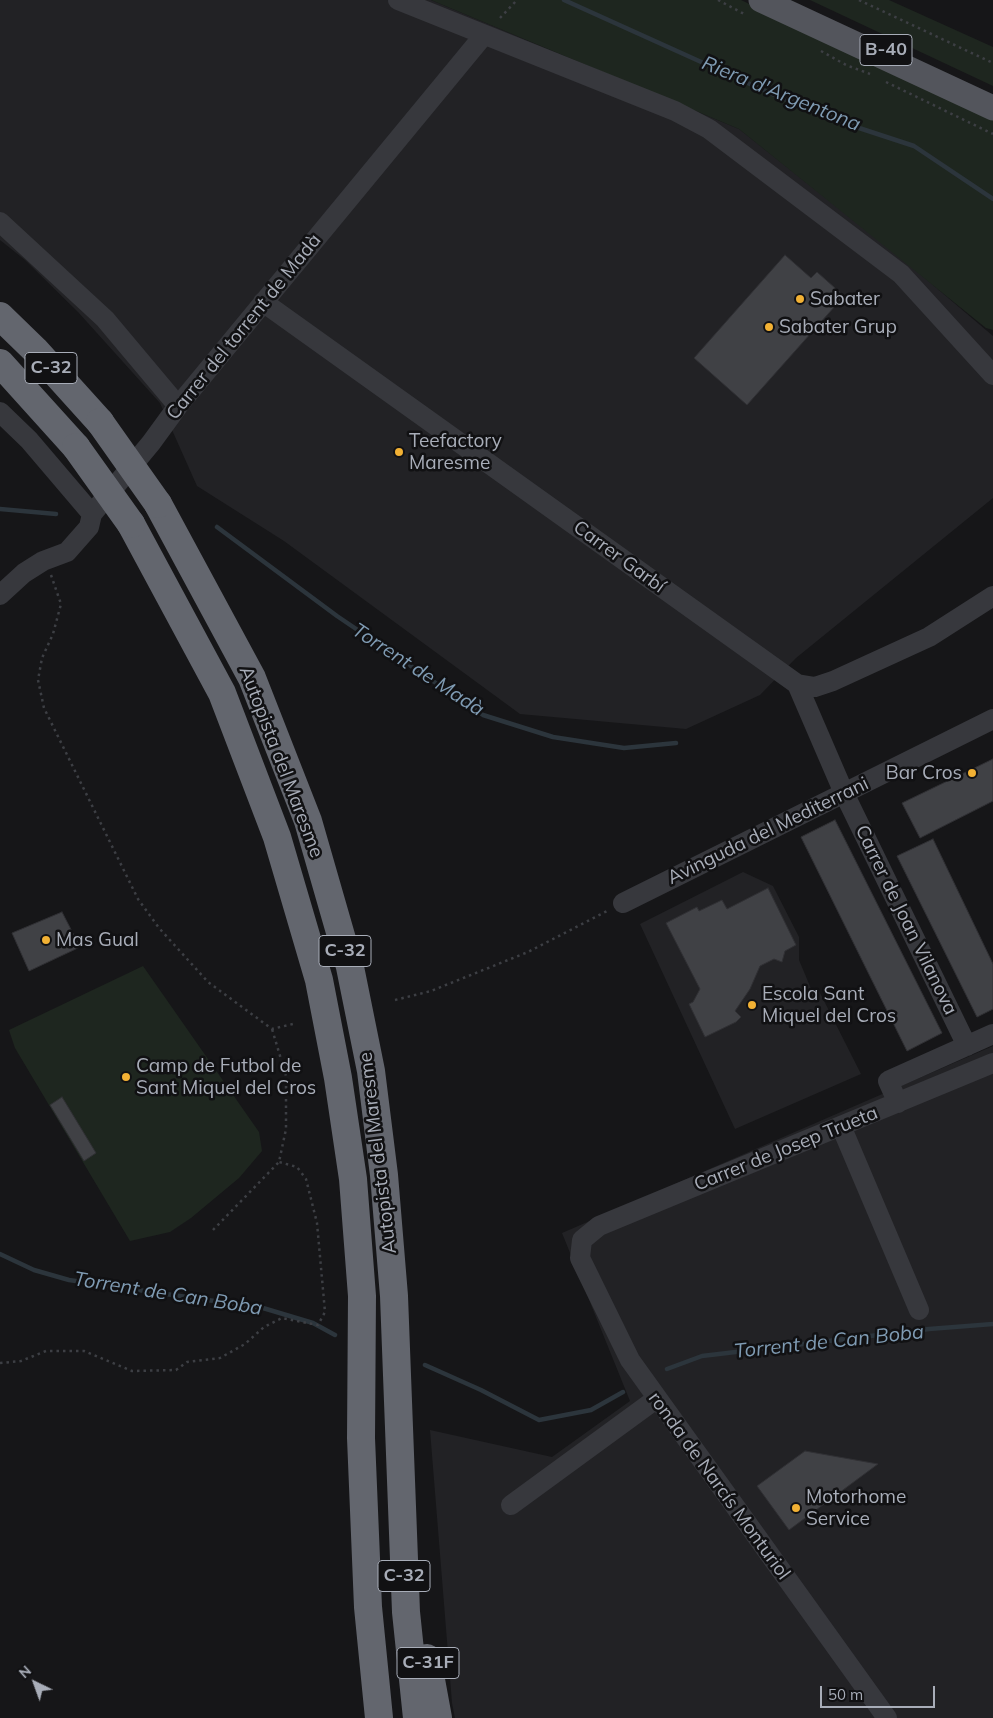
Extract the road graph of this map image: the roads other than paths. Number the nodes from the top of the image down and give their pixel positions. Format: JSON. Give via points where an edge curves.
{"nodes":[{"id":1,"x":398,"y":0,"type":"edge"},
{"id":2,"x":761,"y":0,"type":"edge"},
{"id":3,"x":779,"y":0,"type":"edge"},
{"id":4,"x":484,"y":35,"type":"junction"},
{"id":5,"x":993,"y":99,"type":"edge"},
{"id":6,"x":993,"y":108,"type":"edge"},
{"id":7,"x":0,"y":222,"type":"edge"},
{"id":8,"x":263,"y":302,"type":"junction"},
{"id":9,"x":0,"y":316,"type":"edge"},
{"id":10,"x":0,"y":362,"type":"edge"},
{"id":11,"x":993,"y":375,"type":"edge"},
{"id":12,"x":178,"y":406,"type":"junction"},
{"id":13,"x":0,"y":412,"type":"edge"},
{"id":14,"x":92,"y":514,"type":"junction"},
{"id":15,"x":0,"y":595,"type":"edge"},
{"id":16,"x":993,"y":596,"type":"edge"},
{"id":17,"x":797,"y":684,"type":"junction"},
{"id":18,"x":993,"y":719,"type":"edge"},
{"id":19,"x":844,"y":793,"type":"junction"},
{"id":20,"x":623,"y":903,"type":"road end"},
{"id":21,"x":993,"y":1034,"type":"edge"},
{"id":22,"x":967,"y":1046,"type":"junction"},
{"id":23,"x":993,"y":1063,"type":"edge"},
{"id":24,"x":898,"y":1103,"type":"junction"},
{"id":25,"x":841,"y":1126,"type":"junction"},
{"id":26,"x":582,"y":1240,"type":"joint"},
{"id":27,"x":919,"y":1310,"type":"dead end"},
{"id":28,"x":656,"y":1399,"type":"junction"},
{"id":29,"x":511,"y":1505,"type":"dead end"},
{"id":30,"x":406,"y":1612,"type":"junction"},
{"id":31,"x":377,"y":1716,"type":"edge"},
{"id":32,"x":417,"y":1718,"type":"edge"},
{"id":33,"x":438,"y":1718,"type":"edge"},
{"id":34,"x":887,"y":1718,"type":"edge"}],
"edges":[{"from":1,"to":4,"type":"street"},
{"from":2,"to":6,"type":"main road","number":"B-40"},
{"from":3,"to":5,"type":"main road","number":"B-40"},
{"from":4,"to":8,"type":"street","name":"Carrer del torrent de Madà"},
{"from":4,"to":11,"type":"street","via":[[675,111],[709,129],[901,274]]},
{"from":7,"to":12,"type":"street","via":[[105,319]]},
{"from":8,"to":12,"type":"street","name":"Carrer del torrent de Madà"},
{"from":8,"to":17,"type":"street","name":"Carrer Garbí"},
{"from":9,"to":30,"type":"highway","name":"Autopista del Maresme","number":"C-32","bridge":true,"via":[[100,422],[158,504],[252,678],[308,821],[350,967],[371,1070],[394,1296]]},
{"from":10,"to":31,"type":"highway","name":"Autopista del Maresme","number":"C-32","bridge":true,"via":[[76,447],[131,524],[222,693],[276,837],[319,980],[353,1179],[362,1296],[361,1438],[368,1607]]},
{"from":12,"to":14,"type":"street","name":"Carrer del torrent de Madà"},
{"from":13,"to":14,"type":"street","via":[[29,440]]},
{"from":14,"to":15,"type":"street","name":"Carrer del torrent de Madà","via":[[89,527],[67,552],[24,573]]},
{"from":16,"to":17,"type":"street","via":[[929,637],[833,681],[815,687]]},
{"from":17,"to":19,"type":"street","name":"Carrer de Joan Vilanova"},
{"from":18,"to":19,"type":"street","name":"Avinguda del Mediterrani"},
{"from":19,"to":20,"type":"street","name":"Avinguda del Mediterrani"},
{"from":19,"to":22,"type":"street","name":"Carrer de Joan Vilanova"},
{"from":21,"to":22,"type":"street"},
{"from":22,"to":24,"type":"street","via":[[888,1080]]},
{"from":23,"to":24,"type":"street","name":"Carrer de Josep Trueta"},
{"from":24,"to":25,"type":"street","name":"Carrer de Josep Trueta"},
{"from":25,"to":26,"type":"street","name":"Carrer de Josep Trueta","via":[[599,1226]]},
{"from":25,"to":27,"type":"street"},
{"from":26,"to":28,"type":"street","name":"ronda de Narcís Monturiol","via":[[580,1258],[606,1314],[630,1360]]},
{"from":28,"to":29,"type":"street"},
{"from":28,"to":34,"type":"street","name":"ronda de Narcís Monturiol"},
{"from":30,"to":32,"type":"highway","number":"C-32"},
{"from":30,"to":33,"type":"highway","number":"C-31F","via":[[423,1639]]}]}
